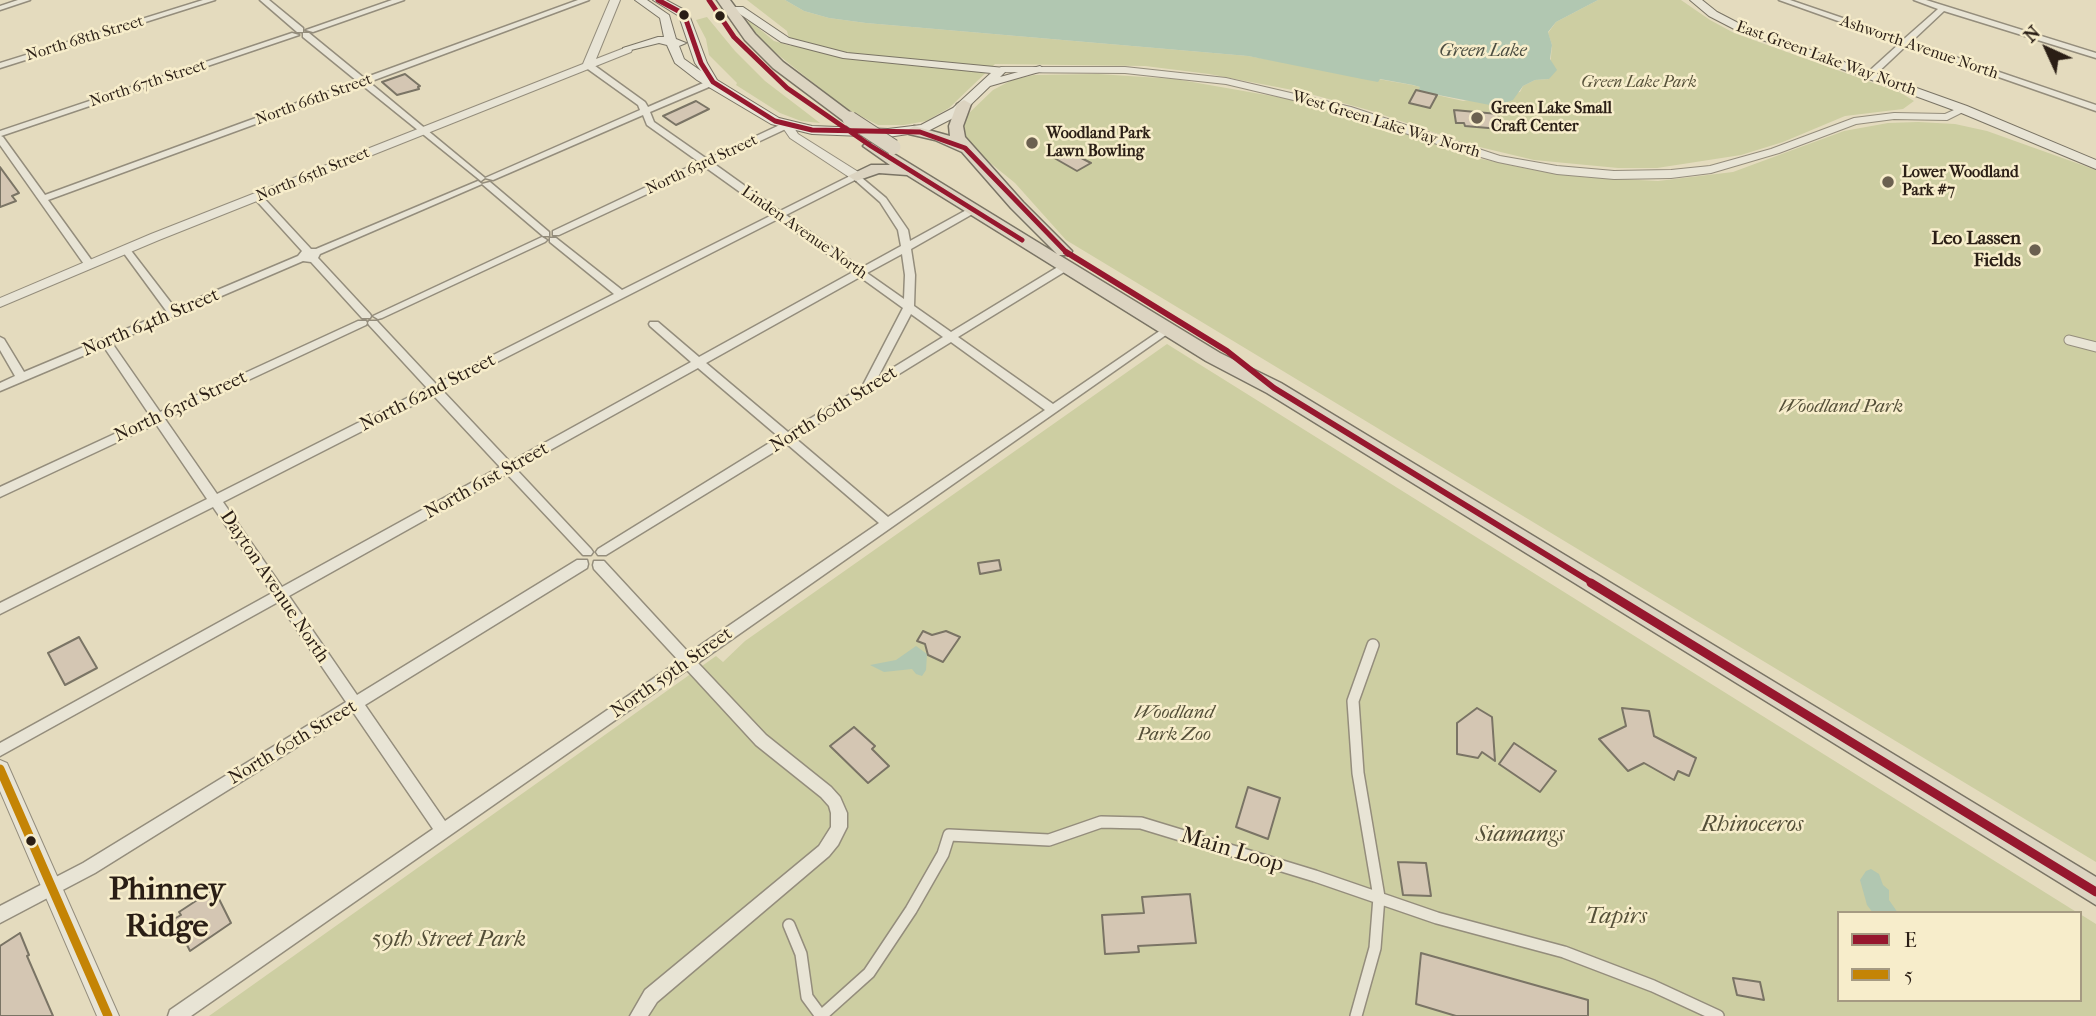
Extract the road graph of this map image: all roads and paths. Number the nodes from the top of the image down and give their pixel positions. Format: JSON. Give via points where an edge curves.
{"nodes":[{"id":1,"x":26,"y":0,"type":"edge"},
{"id":2,"x":211,"y":0,"type":"edge"},
{"id":3,"x":264,"y":0,"type":"edge"},
{"id":4,"x":400,"y":0,"type":"edge"},
{"id":5,"x":585,"y":0,"type":"edge"},
{"id":6,"x":615,"y":0,"type":"edge"},
{"id":7,"x":640,"y":0,"type":"edge"},
{"id":8,"x":658,"y":0,"type":"edge"},
{"id":9,"x":709,"y":0,"type":"edge"},
{"id":10,"x":1695,"y":0,"type":"edge"},
{"id":11,"x":1783,"y":0,"type":"edge"},
{"id":12,"x":1918,"y":0,"type":"edge"},
{"id":13,"x":725,"y":5,"type":"edge"},
{"id":14,"x":675,"y":7,"type":"junction"},
{"id":15,"x":0,"y":8,"type":"edge"},
{"id":16,"x":1943,"y":8,"type":"junction"},
{"id":17,"x":662,"y":14,"type":"junction"},
{"id":18,"x":303,"y":33,"type":"junction"},
{"id":19,"x":671,"y":41,"type":"junction"},
{"id":20,"x":1905,"y":44,"type":"junction"},
{"id":21,"x":627,"y":50,"type":"junction"},
{"id":22,"x":2096,"y":56,"type":"edge"},
{"id":23,"x":680,"y":61,"type":"junction"},
{"id":24,"x":701,"y":62,"type":"junction"},
{"id":25,"x":588,"y":65,"type":"junction"},
{"id":26,"x":0,"y":66,"type":"edge"},
{"id":27,"x":1001,"y":70,"type":"junction"},
{"id":28,"x":1040,"y":70,"type":"junction"},
{"id":29,"x":1870,"y":75,"type":"junction"},
{"id":30,"x":362,"y":82,"type":"junction"},
{"id":31,"x":713,"y":82,"type":"junction"},
{"id":32,"x":981,"y":87,"type":"junction"},
{"id":33,"x":964,"y":104,"type":"junction"},
{"id":34,"x":2096,"y":108,"type":"edge"},
{"id":35,"x":1963,"y":109,"type":"junction"},
{"id":36,"x":645,"y":112,"type":"junction"},
{"id":37,"x":787,"y":125,"type":"junction"},
{"id":38,"x":423,"y":131,"type":"junction"},
{"id":39,"x":914,"y":131,"type":"junction"},
{"id":40,"x":0,"y":134,"type":"edge"},
{"id":41,"x":0,"y":139,"type":"edge"},
{"id":42,"x":965,"y":148,"type":"junction"},
{"id":43,"x":706,"y":163,"type":"junction"},
{"id":44,"x":2096,"y":163,"type":"edge"},
{"id":45,"x":914,"y":173,"type":"junction"},
{"id":46,"x":856,"y":176,"type":"junction"},
{"id":47,"x":484,"y":181,"type":"junction"},
{"id":48,"x":258,"y":197,"type":"junction"},
{"id":49,"x":43,"y":199,"type":"junction"},
{"id":50,"x":973,"y":210,"type":"junction"},
{"id":51,"x":778,"y":215,"type":"junction"},
{"id":52,"x":549,"y":237,"type":"junction"},
{"id":53,"x":907,"y":246,"type":"junction"},
{"id":54,"x":126,"y":250,"type":"junction"},
{"id":55,"x":310,"y":255,"type":"junction"},
{"id":56,"x":1065,"y":259,"type":"junction"},
{"id":57,"x":90,"y":265,"type":"junction"},
{"id":58,"x":860,"y":273,"type":"junction"},
{"id":59,"x":621,"y":295,"type":"junction"},
{"id":60,"x":0,"y":303,"type":"edge"},
{"id":61,"x":909,"y":307,"type":"junction"},
{"id":62,"x":173,"y":313,"type":"junction"},
{"id":63,"x":370,"y":320,"type":"junction"},
{"id":64,"x":654,"y":324,"type":"dead end"},
{"id":65,"x":1168,"y":330,"type":"junction"},
{"id":66,"x":951,"y":337,"type":"junction"},
{"id":67,"x":2069,"y":340,"type":"dead end"},
{"id":68,"x":0,"y":341,"type":"edge"},
{"id":69,"x":106,"y":342,"type":"junction"},
{"id":70,"x":2096,"y":347,"type":"edge"},
{"id":71,"x":699,"y":363,"type":"junction"},
{"id":72,"x":22,"y":378,"type":"junction"},
{"id":73,"x":0,"y":387,"type":"edge"},
{"id":74,"x":1274,"y":388,"type":"junction"},
{"id":75,"x":436,"y":389,"type":"junction"},
{"id":76,"x":866,"y":390,"type":"junction"},
{"id":77,"x":1053,"y":410,"type":"junction"},
{"id":78,"x":158,"y":418,"type":"junction"},
{"id":79,"x":788,"y":438,"type":"junction"},
{"id":80,"x":510,"y":468,"type":"junction"},
{"id":81,"x":0,"y":492,"type":"edge"},
{"id":82,"x":216,"y":501,"type":"junction"},
{"id":83,"x":888,"y":524,"type":"junction"},
{"id":84,"x":584,"y":558,"type":"junction"},
{"id":85,"x":600,"y":559,"type":"junction"},
{"id":86,"x":282,"y":596,"type":"junction"},
{"id":87,"x":0,"y":609,"type":"edge"},
{"id":88,"x":1373,"y":645,"type":"dead end"},
{"id":89,"x":688,"y":662,"type":"junction"},
{"id":90,"x":354,"y":706,"type":"junction"},
{"id":91,"x":0,"y":750,"type":"edge"},
{"id":92,"x":0,"y":769,"type":"edge"},
{"id":93,"x":443,"y":831,"type":"junction"},
{"id":94,"x":52,"y":887,"type":"junction"},
{"id":95,"x":2096,"y":892,"type":"edge"},
{"id":96,"x":1379,"y":897,"type":"junction"},
{"id":97,"x":0,"y":915,"type":"edge"},
{"id":98,"x":789,"y":925,"type":"dead end"},
{"id":99,"x":108,"y":1016,"type":"edge"},
{"id":100,"x":176,"y":1016,"type":"edge"},
{"id":101,"x":638,"y":1016,"type":"edge"},
{"id":102,"x":821,"y":1016,"type":"edge"},
{"id":103,"x":1356,"y":1016,"type":"edge"},
{"id":104,"x":1718,"y":1016,"type":"edge"}],
"edges":[{"from":1,"to":15,"type":"street"},
{"from":2,"to":26,"type":"street","name":"North 68th Street"},
{"from":3,"to":18,"type":"street"},
{"from":4,"to":18,"type":"street","name":"North 67th Street"},
{"from":5,"to":30,"type":"street","name":"North 66th Street"},
{"from":6,"to":25,"type":"street"},
{"from":7,"to":17,"type":"main road"},
{"from":8,"to":14,"type":"main road"},
{"from":9,"to":45,"type":"highway","via":[[749,54],[787,88]]},
{"from":10,"to":29,"type":"main road","name":"East Green Lake Way North","via":[[1742,29]]},
{"from":11,"to":20,"type":"street","name":"Ashworth Avenue North"},
{"from":12,"to":16,"type":"street"},
{"from":13,"to":27,"type":"main road","name":"West Green Lake Way North","via":[[739,9],[785,40],[847,56]]},
{"from":13,"to":56,"type":"highway","bridge":true,"via":[[778,65],[850,119]]},
{"from":14,"to":17,"type":"main road"},
{"from":14,"to":24,"type":"main road","via":[[684,14]]},
{"from":16,"to":20,"type":"street"},
{"from":16,"to":22,"type":"street"},
{"from":17,"to":19,"type":"main road"},
{"from":18,"to":30,"type":"street"},
{"from":18,"to":40,"type":"street","name":"North 67th Street"},
{"from":19,"to":21,"type":"main road"},
{"from":19,"to":23,"type":"main road"},
{"from":19,"to":24,"type":"main road","via":[[684,45]]},
{"from":20,"to":29,"type":"street"},
{"from":20,"to":34,"type":"street","name":"Ashworth Avenue North"},
{"from":21,"to":23,"type":"main road","via":[[667,43]]},
{"from":21,"to":25,"type":"street","name":"North 65th Street"},
{"from":23,"to":31,"type":"main road"},
{"from":24,"to":31,"type":"main road"},
{"from":25,"to":36,"type":"street","name":"Linden Avenue North","via":[[642,104]]},
{"from":25,"to":38,"type":"street","name":"North 65th Street"},
{"from":27,"to":28,"type":"street","name":"West Green Lake Way North"},
{"from":27,"to":32,"type":"main road"},
{"from":28,"to":32,"type":"main road"},
{"from":28,"to":35,"type":"street","name":"West Green Lake Way North","via":[[1125,70],[1226,81],[1347,109],[1490,157],[1614,175],[1711,169],[1854,121],[1947,117]]},
{"from":29,"to":35,"type":"main road","name":"East Green Lake Way North"},
{"from":30,"to":38,"type":"street"},
{"from":30,"to":49,"type":"street","name":"North 66th Street"},
{"from":31,"to":36,"type":"street","name":"North 64th Street"},
{"from":31,"to":37,"type":"main road"},
{"from":32,"to":33,"type":"main road"},
{"from":33,"to":39,"type":"main road","via":[[944,120]]},
{"from":33,"to":42,"type":"highway","via":[[956,130]]},
{"from":35,"to":44,"type":"main road","name":"East Green Lake Way North"},
{"from":36,"to":43,"type":"street","name":"Linden Avenue North","via":[[650,123]]},
{"from":36,"to":47,"type":"street","name":"North 64th Street"},
{"from":37,"to":39,"type":"main road","via":[[824,131]]},
{"from":37,"to":43,"type":"street","name":"North 63rd Street"},
{"from":37,"to":46,"type":"street","via":[[794,136]]},
{"from":38,"to":47,"type":"street"},
{"from":38,"to":48,"type":"street","name":"North 65th Street"},
{"from":39,"to":42,"type":"highway"},
{"from":41,"to":49,"type":"street"},
{"from":42,"to":56,"type":"highway"},
{"from":43,"to":51,"type":"street","name":"Linden Avenue North"},
{"from":43,"to":52,"type":"street","name":"North 63rd Street"},
{"from":45,"to":46,"type":"highway","via":[[877,168]]},
{"from":45,"to":50,"type":"highway"},
{"from":46,"to":51,"type":"street","name":"North 62nd Street"},
{"from":46,"to":53,"type":"street","via":[[893,212]]},
{"from":47,"to":52,"type":"street"},
{"from":47,"to":55,"type":"street","name":"North 64th Street"},
{"from":48,"to":54,"type":"street","name":"North 65th Street"},
{"from":48,"to":55,"type":"street"},
{"from":49,"to":57,"type":"street"},
{"from":50,"to":53,"type":"street","name":"North 61st Street"},
{"from":50,"to":56,"type":"highway"},
{"from":51,"to":58,"type":"street","name":"Linden Avenue North"},
{"from":51,"to":59,"type":"street","name":"North 62nd Street"},
{"from":52,"to":59,"type":"street"},
{"from":52,"to":63,"type":"street","name":"North 63rd Street"},
{"from":53,"to":58,"type":"street","name":"North 61st Street"},
{"from":53,"to":61,"type":"street"},
{"from":54,"to":57,"type":"street","name":"North 65th Street"},
{"from":54,"to":62,"type":"street"},
{"from":55,"to":62,"type":"street","name":"North 64th Street"},
{"from":55,"to":63,"type":"street"},
{"from":56,"to":65,"type":"highway"},
{"from":56,"to":66,"type":"street","name":"North 60th Street"},
{"from":56,"to":74,"type":"highway","via":[[1227,351]]},
{"from":57,"to":60,"type":"street","name":"North 65th Street"},
{"from":58,"to":61,"type":"street","name":"Linden Avenue North"},
{"from":58,"to":71,"type":"street","name":"North 61st Street"},
{"from":59,"to":75,"type":"street","name":"North 62nd Street"},
{"from":61,"to":66,"type":"street","name":"Linden Avenue North"},
{"from":61,"to":76,"type":"street"},
{"from":62,"to":69,"type":"street","name":"North 64th Street"},
{"from":63,"to":75,"type":"street"},
{"from":63,"to":78,"type":"street","name":"North 63rd Street"},
{"from":64,"to":71,"type":"street"},
{"from":65,"to":74,"type":"highway"},
{"from":65,"to":77,"type":"street","name":"North 59th Street"},
{"from":66,"to":76,"type":"street","name":"North 60th Street"},
{"from":66,"to":77,"type":"street","name":"Linden Avenue North"},
{"from":67,"to":70,"type":"street"},
{"from":68,"to":72,"type":"street"},
{"from":69,"to":72,"type":"street","name":"North 64th Street"},
{"from":69,"to":78,"type":"street","name":"Dayton Avenue North"},
{"from":71,"to":79,"type":"street"},
{"from":71,"to":80,"type":"street","name":"North 61st Street"},
{"from":72,"to":73,"type":"street","name":"North 64th Street"},
{"from":74,"to":95,"type":"highway"},
{"from":75,"to":80,"type":"street"},
{"from":75,"to":82,"type":"street","name":"North 62nd Street"},
{"from":76,"to":79,"type":"street","name":"North 60th Street"},
{"from":77,"to":83,"type":"street","name":"North 59th Street"},
{"from":78,"to":81,"type":"street","name":"North 63rd Street"},
{"from":78,"to":82,"type":"street","name":"Dayton Avenue North"},
{"from":79,"to":83,"type":"street"},
{"from":79,"to":85,"type":"street","name":"North 60th Street"},
{"from":80,"to":84,"type":"street"},
{"from":80,"to":86,"type":"street","name":"North 61st Street"},
{"from":82,"to":86,"type":"street","name":"Dayton Avenue North"},
{"from":82,"to":87,"type":"street","name":"North 62nd Street"},
{"from":83,"to":89,"type":"street","name":"North 59th Street"},
{"from":84,"to":85,"type":"street","via":[[597,550]]},
{"from":84,"to":90,"type":"street","name":"North 60th Street"},
{"from":85,"to":89,"type":"street"},
{"from":86,"to":90,"type":"street","name":"Dayton Avenue North"},
{"from":86,"to":91,"type":"street","name":"North 61st Street"},
{"from":88,"to":96,"type":"street","via":[[1353,701],[1358,773]]},
{"from":89,"to":93,"type":"street","name":"North 59th Street"},
{"from":89,"to":101,"type":"street","via":[[761,740],[826,792],[835,802],[839,827],[824,851],[651,996]]},
{"from":90,"to":93,"type":"street","name":"Dayton Avenue North"},
{"from":90,"to":94,"type":"street","name":"North 60th Street"},
{"from":92,"to":94,"type":"street"},
{"from":93,"to":100,"type":"street","name":"North 59th Street"},
{"from":94,"to":97,"type":"street","name":"North 60th Street"},
{"from":94,"to":99,"type":"street"},
{"from":96,"to":102,"type":"street","name":"Main Loop","via":[[1141,823],[1101,822],[1049,840],[949,835],[911,909],[869,973]]},
{"from":96,"to":103,"type":"street","via":[[1374,948]]},
{"from":96,"to":104,"type":"street","name":"Main Loop","via":[[1576,956]]},
{"from":98,"to":102,"type":"street","via":[[801,954],[807,997]]}]}
